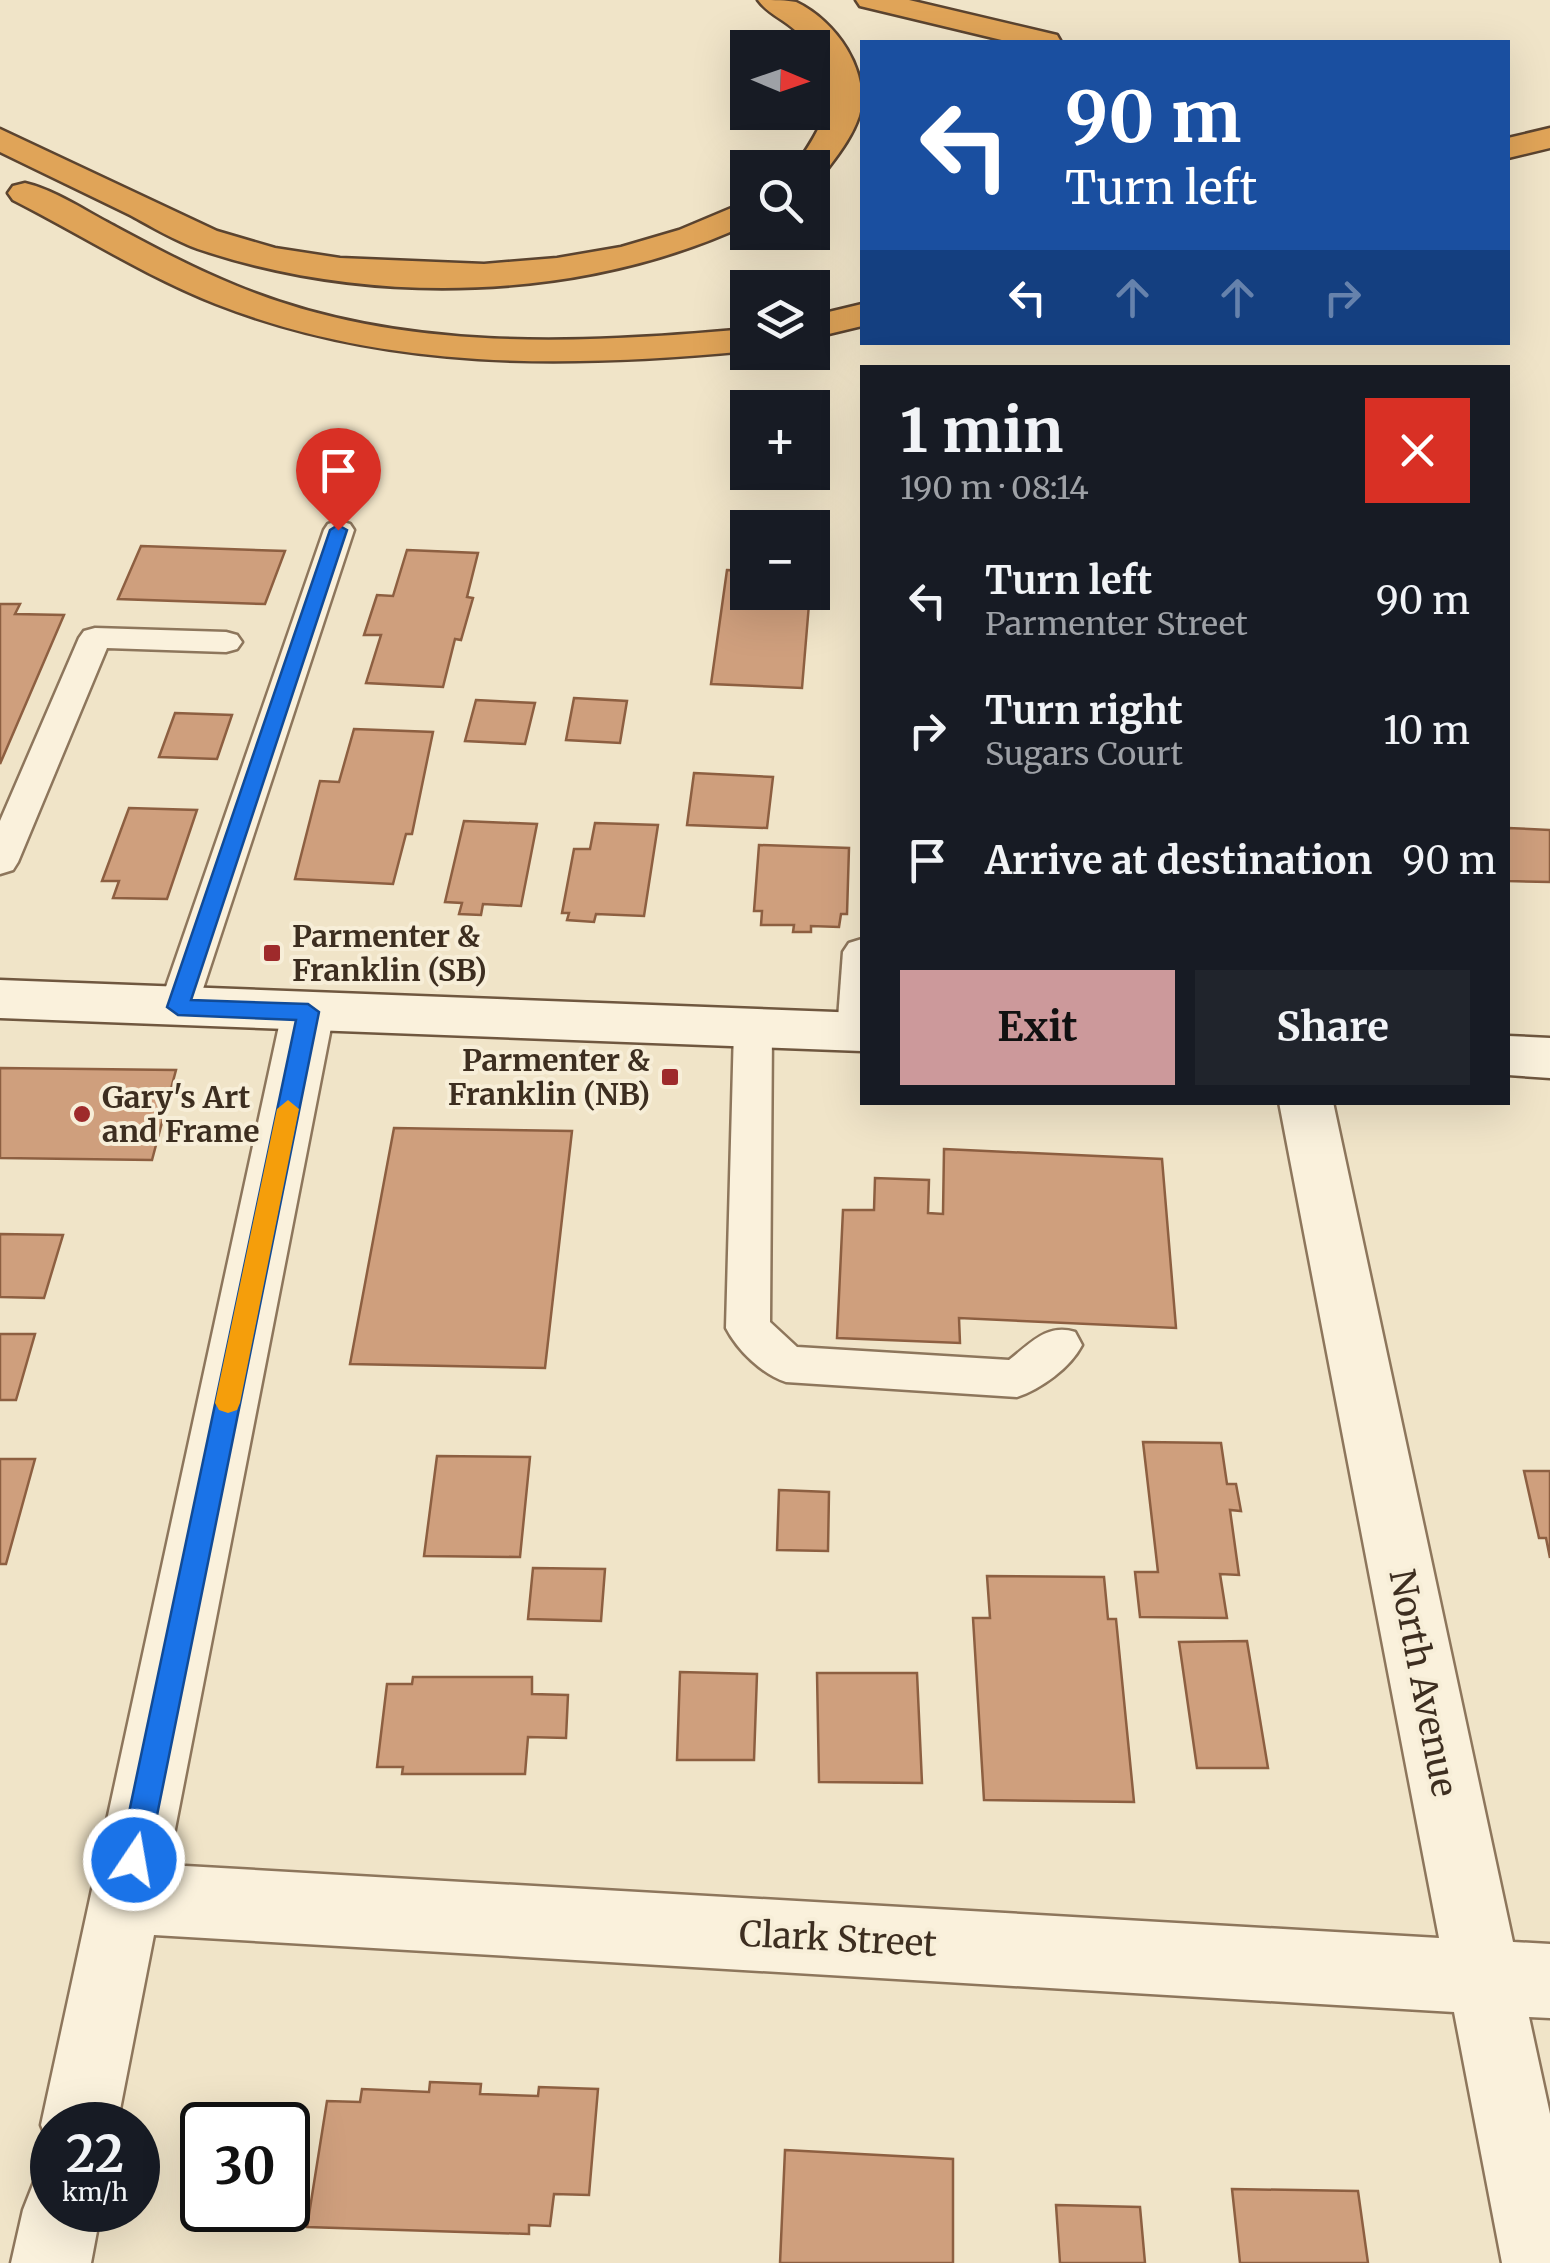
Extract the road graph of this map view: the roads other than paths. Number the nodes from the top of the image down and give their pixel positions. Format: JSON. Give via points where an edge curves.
{"nodes":[{"id":1,"x":773,"y":0,"type":"edge"},
{"id":2,"x":872,"y":0,"type":"edge"},
{"id":3,"x":1038,"y":40,"type":"edge"},
{"id":4,"x":1550,"y":138,"type":"edge"},
{"id":5,"x":0,"y":139,"type":"edge"},
{"id":6,"x":826,"y":150,"type":"edge"},
{"id":7,"x":1510,"y":151,"type":"edge"},
{"id":8,"x":1510,"y":153,"type":"edge"},
{"id":9,"x":1550,"y":166,"type":"edge"},
{"id":10,"x":0,"y":181,"type":"edge"},
{"id":11,"x":730,"y":219,"type":"edge"},
{"id":12,"x":860,"y":316,"type":"edge"},
{"id":13,"x":830,"y":323,"type":"edge"},
{"id":14,"x":730,"y":342,"type":"edge"},
{"id":15,"x":338,"y":530,"type":"dead end"},
{"id":16,"x":226,"y":642,"type":"dead end"},
{"id":17,"x":0,"y":862,"type":"edge"},
{"id":18,"x":0,"y":999,"type":"edge"},
{"id":19,"x":860,"y":1005,"type":"edge"},
{"id":20,"x":178,"y":1007,"type":"junction"},
{"id":21,"x":308,"y":1012,"type":"junction"},
{"id":22,"x":752,"y":1028,"type":"junction"},
{"id":23,"x":859,"y":1032,"type":"edge"},
{"id":24,"x":1510,"y":1056,"type":"edge"},
{"id":25,"x":1550,"y":1058,"type":"edge"},
{"id":26,"x":1307,"y":1105,"type":"edge"},
{"id":27,"x":1060,"y":1344,"type":"dead end"},
{"id":28,"x":126,"y":1898,"type":"junction"},
{"id":29,"x":1516,"y":1979,"type":"edge"},
{"id":30,"x":84,"y":2102,"type":"edge"},
{"id":31,"x":57,"y":2232,"type":"edge"},
{"id":32,"x":51,"y":2263,"type":"edge"},
{"id":33,"x":1542,"y":2263,"type":"edge"}],
"edges":[{"from":1,"to":6,"type":"highway","via":[[807,21],[836,52],[846,75],[842,120]]},
{"from":2,"to":3,"type":"highway"},
{"from":4,"to":7,"type":"highway"},
{"from":5,"to":11,"type":"highway","via":[[208,241],[335,270],[435,275],[578,265],[686,238]]},
{"from":8,"to":9,"type":"highway"},
{"from":10,"to":14,"type":"highway","via":[[228,296],[374,337],[549,353]]},
{"from":12,"to":13,"type":"highway"},
{"from":15,"to":20,"type":"lane"},
{"from":16,"to":17,"type":"lane","via":[[95,638]]},
{"from":18,"to":20,"type":"street"},
{"from":19,"to":23,"type":"lane"},
{"from":20,"to":21,"type":"street"},
{"from":21,"to":22,"type":"street"},
{"from":21,"to":28,"type":"street"},
{"from":22,"to":23,"type":"street"},
{"from":22,"to":27,"type":"lane","via":[[748,1328],[786,1364],[1018,1379]]},
{"from":24,"to":25,"type":"street"},
{"from":26,"to":29,"type":"street","name":"North Avenue"},
{"from":28,"to":29,"type":"street","name":"Clark Street"},
{"from":28,"to":30,"type":"street"},
{"from":29,"to":33,"type":"street","name":"North Avenue"},
{"from":31,"to":32,"type":"street"}]}
